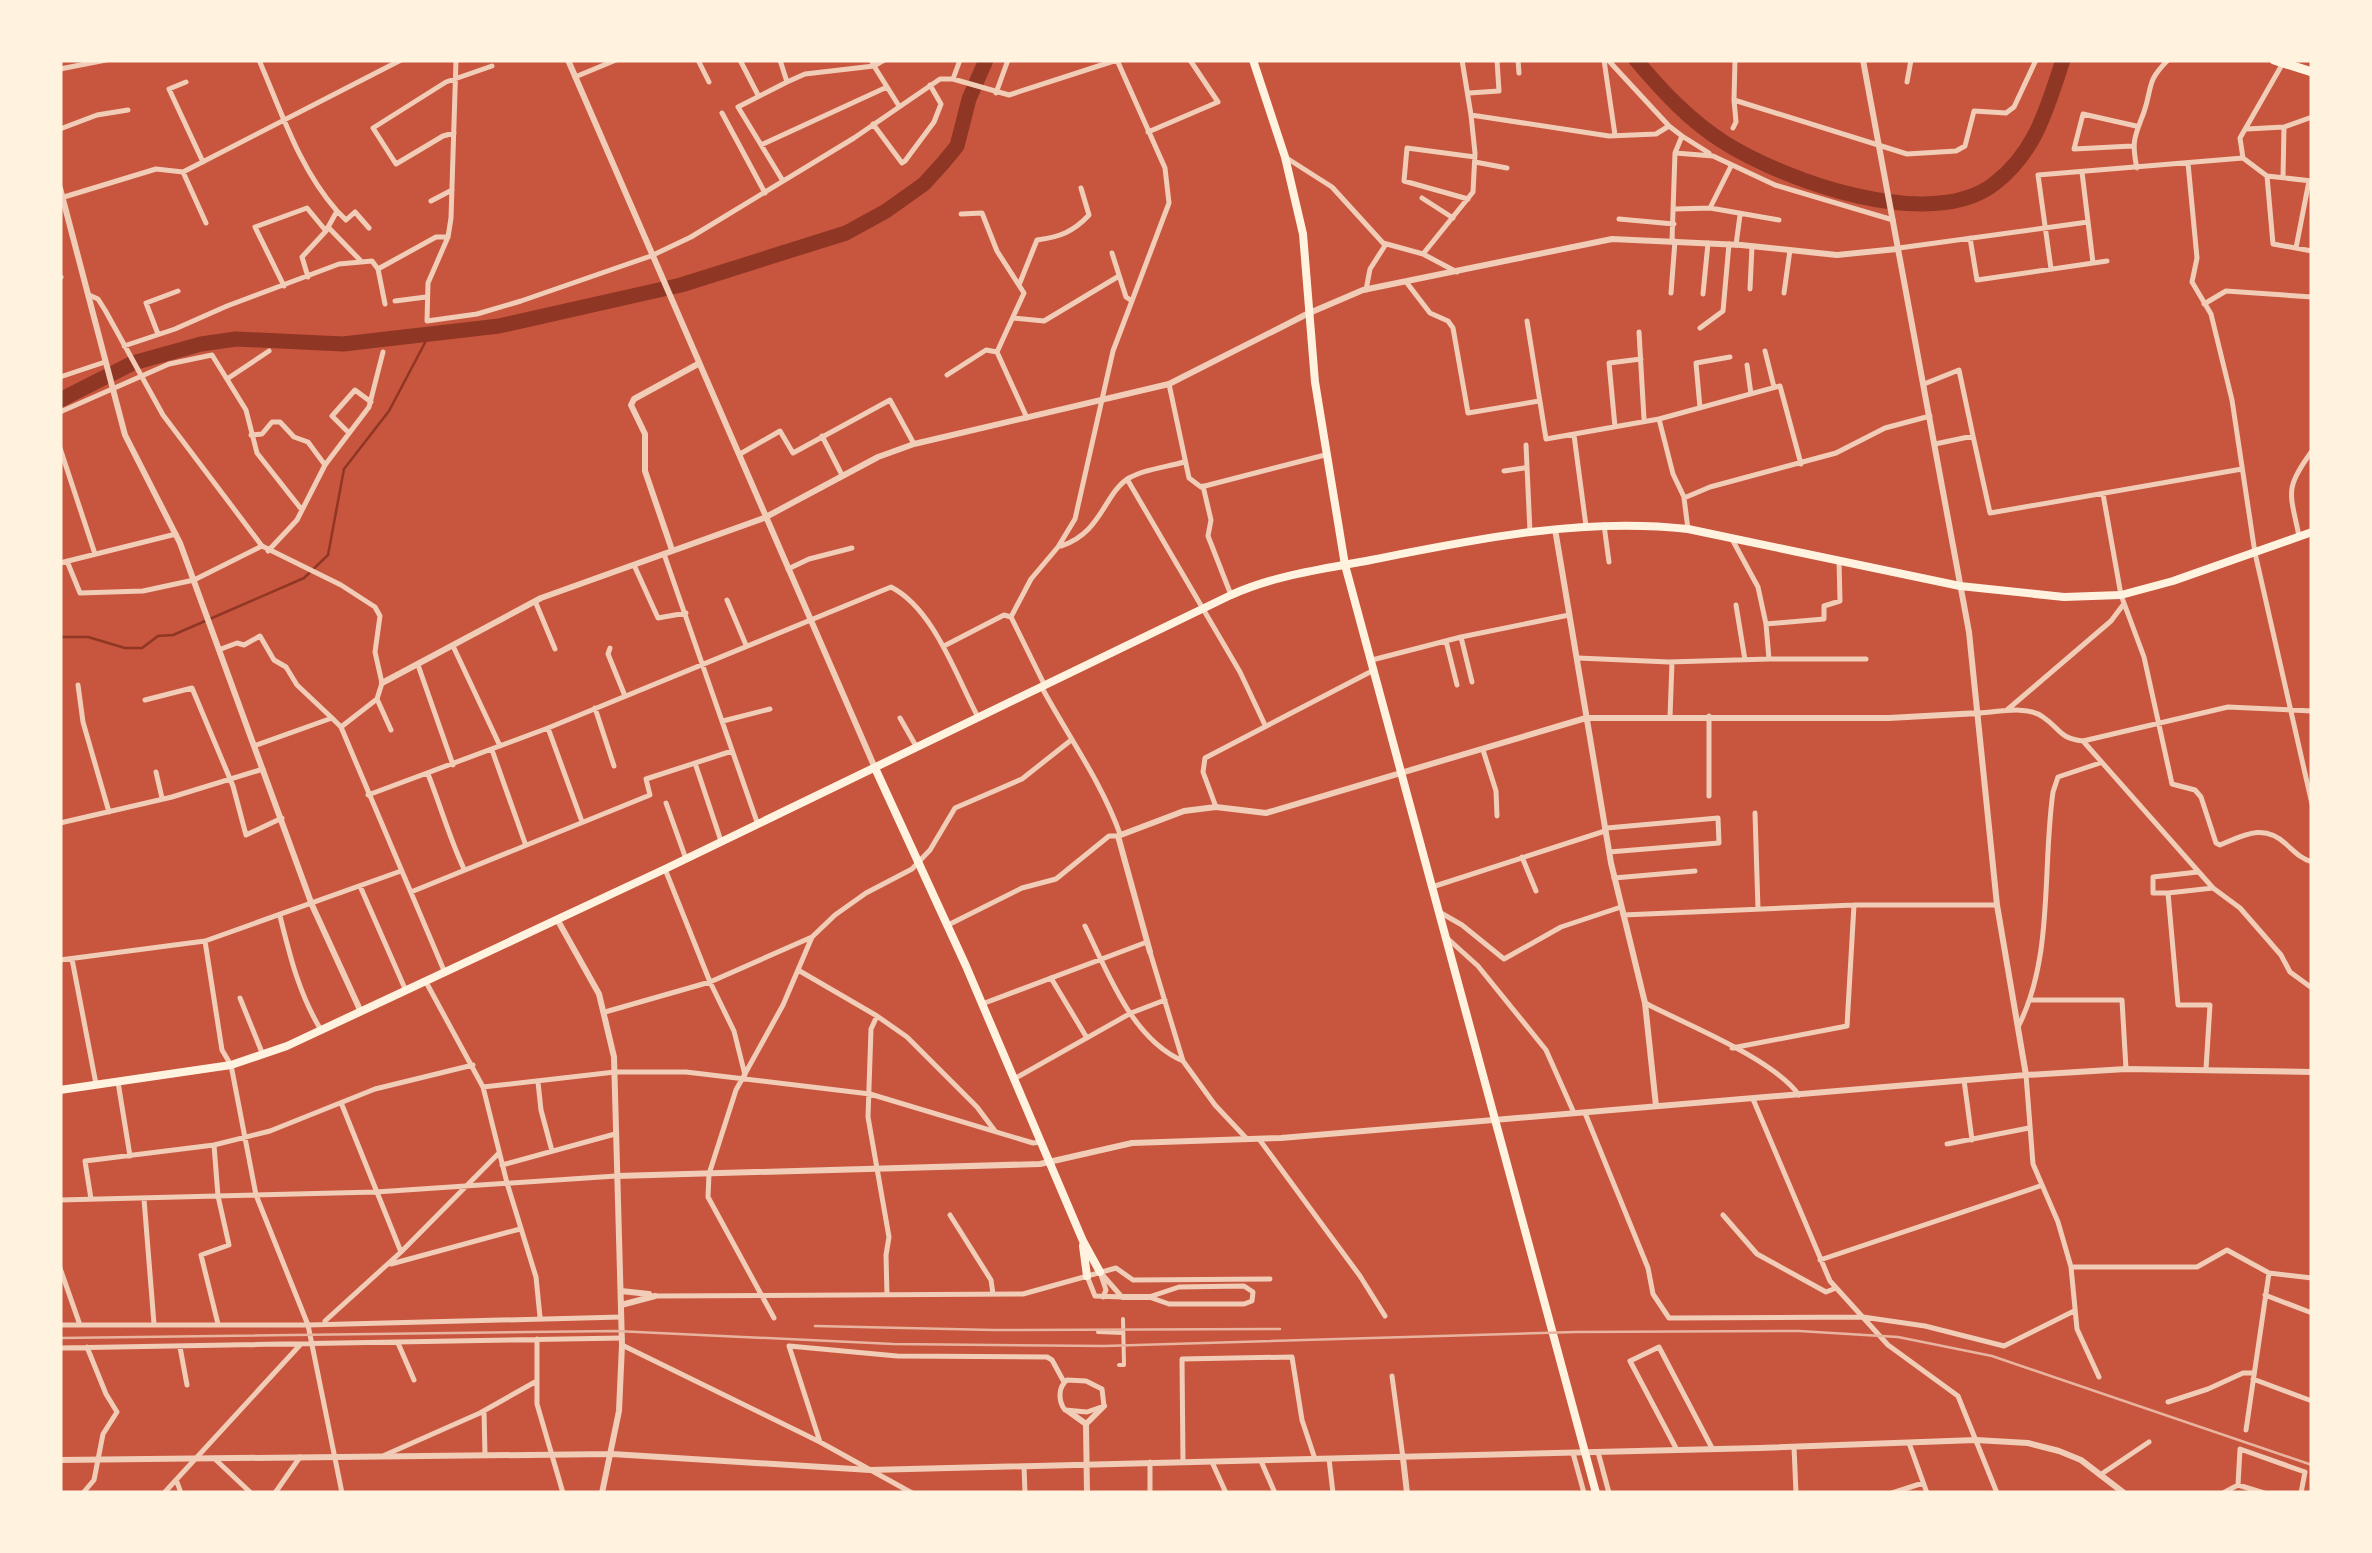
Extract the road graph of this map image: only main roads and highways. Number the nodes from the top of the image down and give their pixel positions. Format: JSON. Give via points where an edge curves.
{"nodes":[{"id":1,"x":1253,"y":60,"type":"edge"},
{"id":2,"x":2279,"y":62,"type":"edge"},
{"id":3,"x":2312,"y":72,"type":"edge"},
{"id":4,"x":2312,"y":532,"type":"edge"},
{"id":5,"x":1345,"y":565,"type":"junction"},
{"id":6,"x":875,"y":768,"type":"junction"},
{"id":7,"x":60,"y":1090,"type":"edge"},
{"id":8,"x":1082,"y":1241,"type":"junction"},
{"id":9,"x":1100,"y":1272,"type":"road end"},
{"id":10,"x":1087,"y":1276,"type":"road end"},
{"id":11,"x":1596,"y":1493,"type":"edge"}],
"edges":[{"from":1,"to":5,"type":"main road","via":[[1286,157],[1302,234],[1325,455]]},
{"from":2,"to":3,"type":"highway"},
{"from":4,"to":5,"type":"main road","via":[[2122,600],[1960,586],[1648,524],[1530,532]]},
{"from":5,"to":6,"type":"main road","via":[[1231,595]]},
{"from":5,"to":11,"type":"main road"},
{"from":6,"to":7,"type":"main road","via":[[263,1056]]},
{"from":6,"to":8,"type":"main road"},
{"from":8,"to":9,"type":"main road"},
{"from":8,"to":10,"type":"main road"}]}
